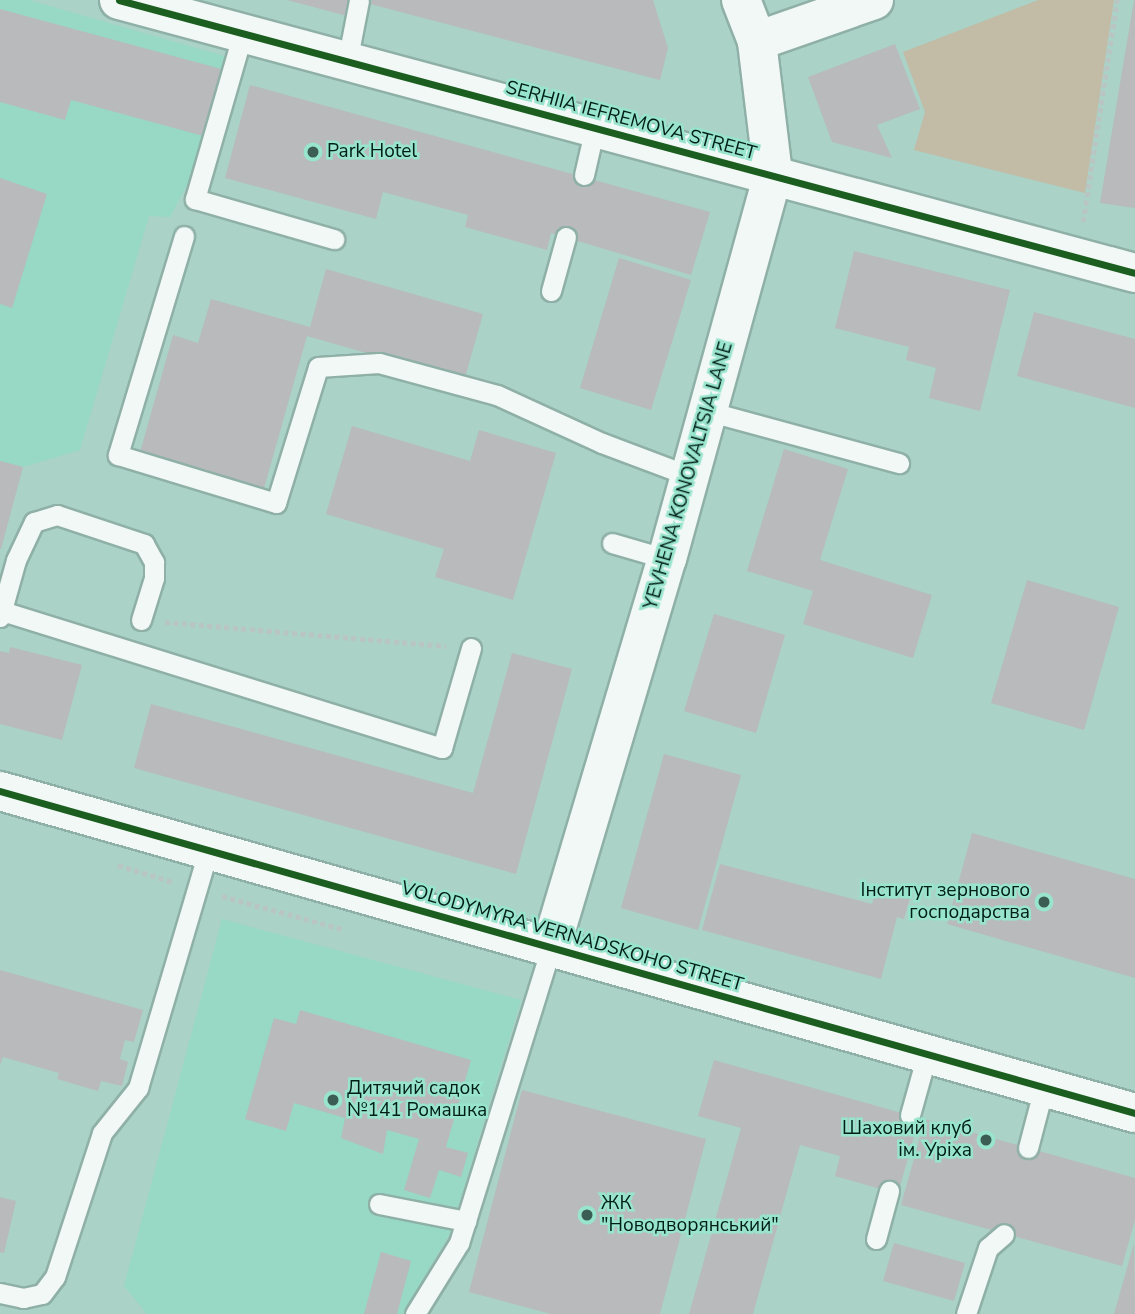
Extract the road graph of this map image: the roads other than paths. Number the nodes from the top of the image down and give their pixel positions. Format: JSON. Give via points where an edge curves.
{"nodes":[{"id":1,"x":119,"y":0,"type":"edge"},
{"id":2,"x":359,"y":0,"type":"edge"},
{"id":3,"x":741,"y":0,"type":"edge"},
{"id":4,"x":874,"y":0,"type":"edge"},
{"id":5,"x":242,"y":36,"type":"junction"},
{"id":6,"x":757,"y":41,"type":"junction"},
{"id":7,"x":347,"y":62,"type":"junction"},
{"id":8,"x":595,"y":127,"type":"junction"},
{"id":9,"x":773,"y":174,"type":"junction"},
{"id":10,"x":584,"y":175,"type":"dead end"},
{"id":11,"x":184,"y":236,"type":"dead end"},
{"id":12,"x":566,"y":237,"type":"dead end"},
{"id":13,"x":334,"y":239,"type":"dead end"},
{"id":14,"x":1135,"y":273,"type":"edge"},
{"id":15,"x":551,"y":291,"type":"dead end"},
{"id":16,"x":707,"y":411,"type":"junction"},
{"id":17,"x":899,"y":463,"type":"dead end"},
{"id":18,"x":690,"y":476,"type":"junction"},
{"id":19,"x":612,"y":543,"type":"dead end"},
{"id":20,"x":667,"y":559,"type":"junction"},
{"id":21,"x":1,"y":614,"type":"edge"},
{"id":22,"x":141,"y":620,"type":"road end"},
{"id":23,"x":471,"y":648,"type":"road end"},
{"id":24,"x":0,"y":791,"type":"edge"},
{"id":25,"x":209,"y":849,"type":"junction"},
{"id":26,"x":551,"y":947,"type":"junction"},
{"id":27,"x":927,"y":1054,"type":"junction"},
{"id":28,"x":1044,"y":1087,"type":"junction"},
{"id":29,"x":1135,"y":1113,"type":"edge"},
{"id":30,"x":910,"y":1115,"type":"dead end"},
{"id":31,"x":1028,"y":1148,"type":"dead end"},
{"id":32,"x":889,"y":1191,"type":"dead end"},
{"id":33,"x":379,"y":1204,"type":"dead end"},
{"id":34,"x":466,"y":1221,"type":"junction"},
{"id":35,"x":1004,"y":1234,"type":"dead end"},
{"id":36,"x":876,"y":1239,"type":"dead end"},
{"id":37,"x":0,"y":1293,"type":"edge"},
{"id":38,"x":415,"y":1314,"type":"edge"},
{"id":39,"x":966,"y":1314,"type":"edge"}],
"edges":[{"from":1,"to":5,"type":"street","name":"SERHIIA IEFREMOVA STREET"},
{"from":2,"to":7,"type":"lane"},
{"from":3,"to":6,"type":"street","name":"YEVHENA KONOVALTSIA LANE"},
{"from":4,"to":6,"type":"street"},
{"from":5,"to":7,"type":"street","name":"SERHIIA IEFREMOVA STREET"},
{"from":5,"to":13,"type":"lane","via":[[195,199]]},
{"from":6,"to":9,"type":"street","name":"YEVHENA KONOVALTSIA LANE"},
{"from":7,"to":8,"type":"street","name":"SERHIIA IEFREMOVA STREET"},
{"from":8,"to":9,"type":"street","name":"SERHIIA IEFREMOVA STREET"},
{"from":8,"to":10,"type":"lane"},
{"from":9,"to":14,"type":"street","name":"SERHIIA IEFREMOVA STREET"},
{"from":9,"to":16,"type":"street","name":"YEVHENA KONOVALTSIA LANE"},
{"from":11,"to":18,"type":"lane","via":[[118,455],[276,503],[318,366],[379,363],[497,395],[601,443]]},
{"from":12,"to":15,"type":"lane"},
{"from":16,"to":17,"type":"lane"},
{"from":16,"to":18,"type":"street","name":"YEVHENA KONOVALTSIA LANE"},
{"from":18,"to":20,"type":"street","name":"YEVHENA KONOVALTSIA LANE"},
{"from":19,"to":20,"type":"lane"},
{"from":20,"to":26,"type":"street","name":"YEVHENA KONOVALTSIA LANE"},
{"from":21,"to":22,"type":"lane","via":[[16,560],[34,522],[57,515],[144,544],[154,562],[154,578]]},
{"from":21,"to":23,"type":"lane","via":[[442,748]]},
{"from":24,"to":25,"type":"street","name":"VOLODYMYRA VERNADSKOHO STREET"},
{"from":25,"to":26,"type":"street","name":"VOLODYMYRA VERNADSKOHO STREET"},
{"from":25,"to":37,"type":"lane","via":[[138,1088],[103,1133],[55,1277],[42,1294],[23,1298]]},
{"from":26,"to":27,"type":"street","name":"VOLODYMYRA VERNADSKOHO STREET"},
{"from":26,"to":34,"type":"lane"},
{"from":27,"to":28,"type":"street","name":"VOLODYMYRA VERNADSKOHO STREET"},
{"from":27,"to":30,"type":"lane"},
{"from":28,"to":29,"type":"street","name":"VOLODYMYRA VERNADSKOHO STREET"},
{"from":28,"to":31,"type":"lane"},
{"from":32,"to":36,"type":"lane"},
{"from":33,"to":34,"type":"lane"},
{"from":34,"to":38,"type":"lane","via":[[459,1243]]},
{"from":35,"to":39,"type":"lane","via":[[988,1248]]}]}
